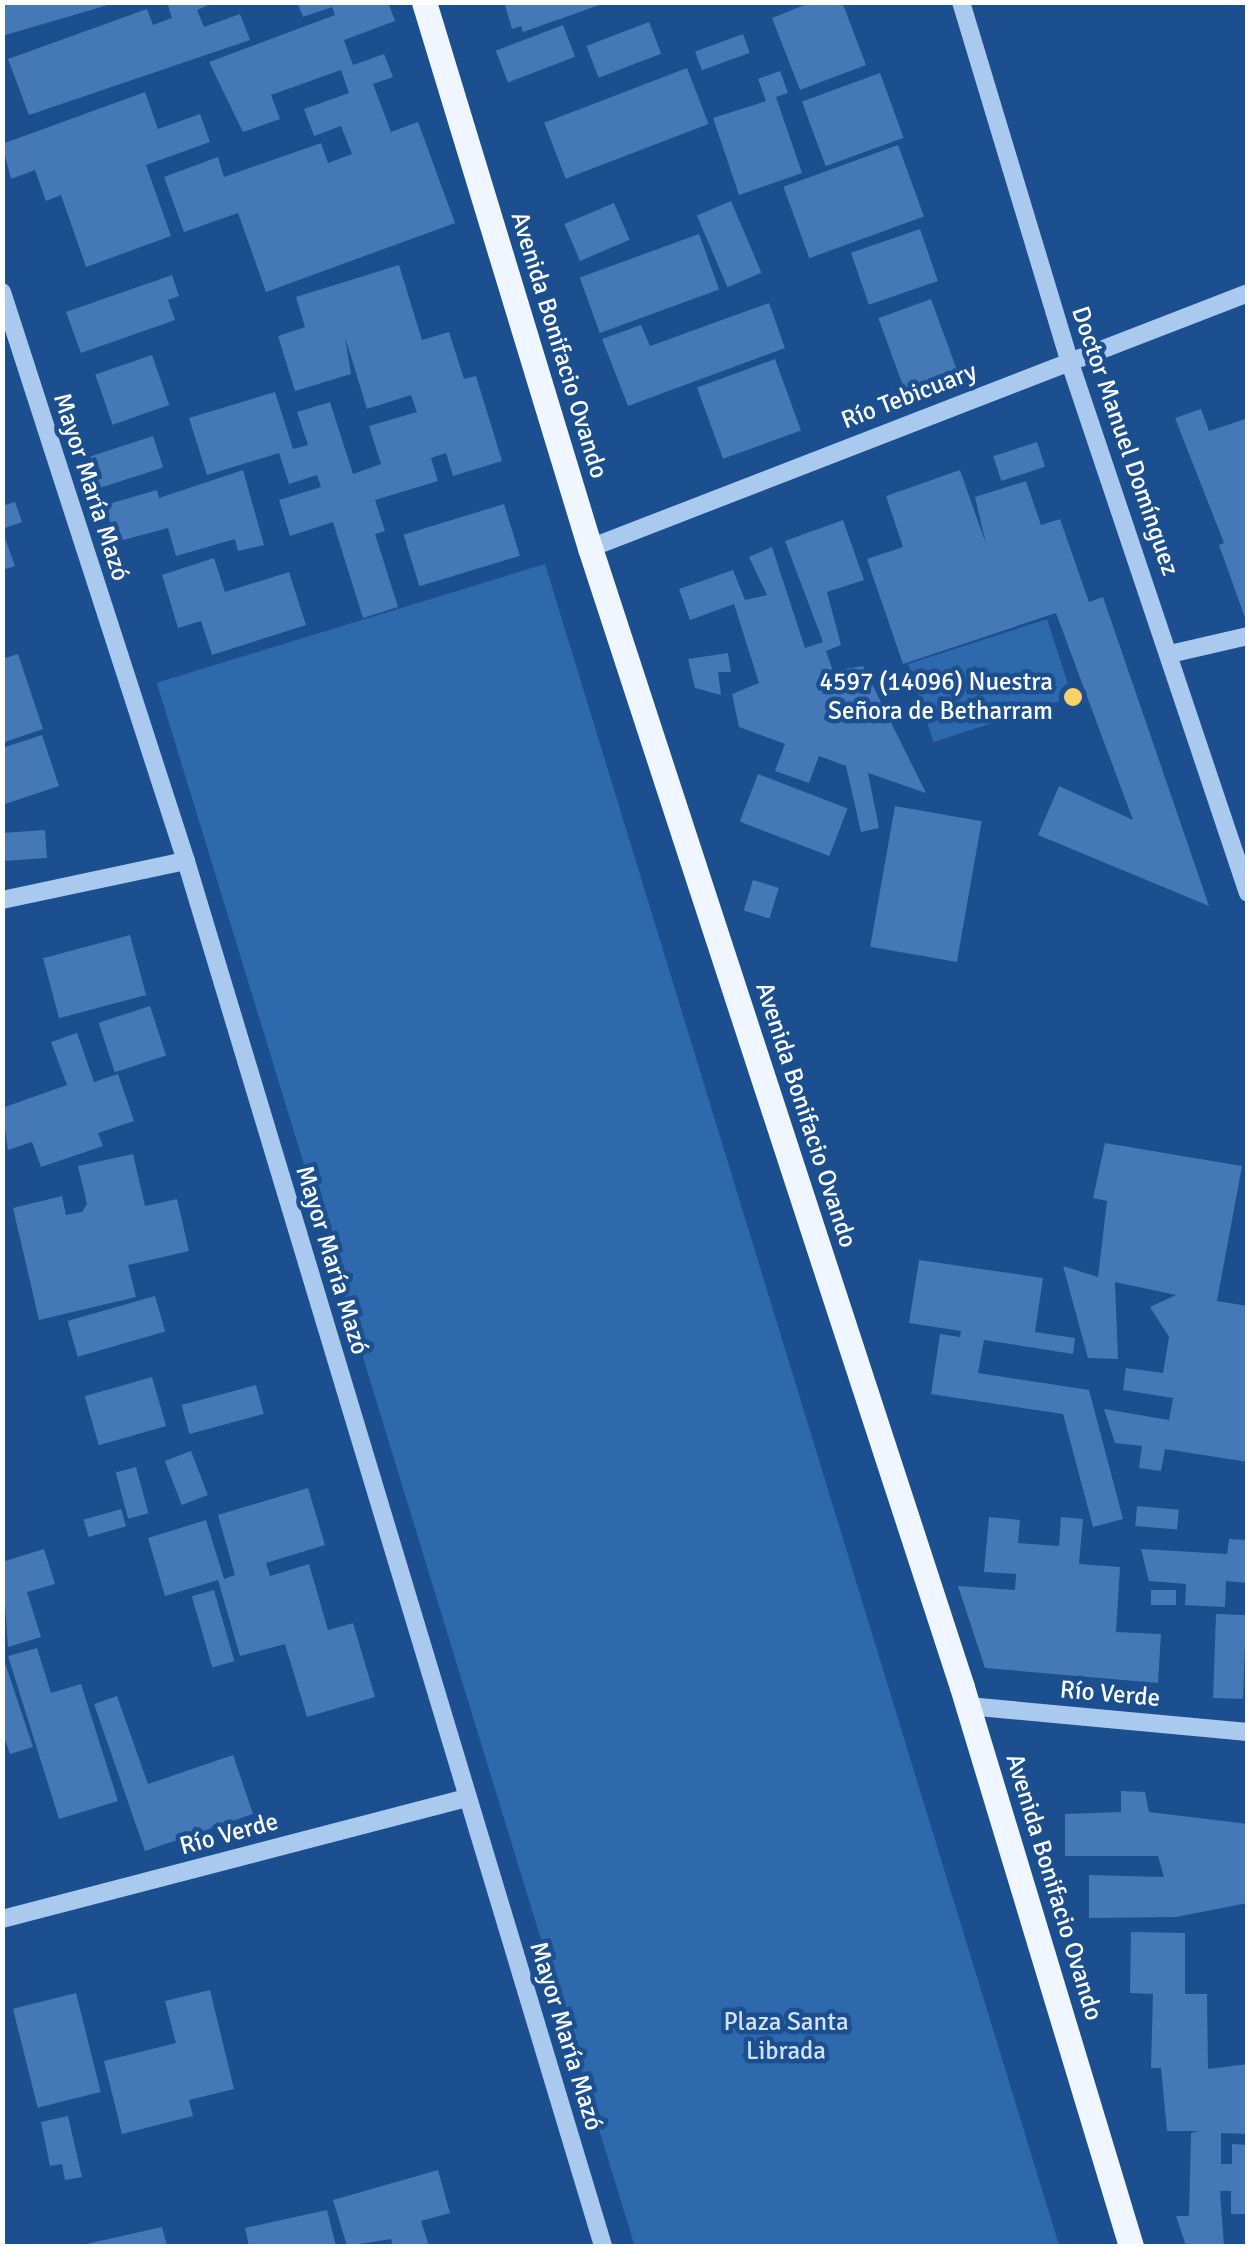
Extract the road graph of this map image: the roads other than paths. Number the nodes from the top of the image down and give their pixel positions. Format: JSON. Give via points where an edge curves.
{"nodes":[{"id":1,"x":424,"y":2,"type":"edge"},
{"id":2,"x":961,"y":2,"type":"edge"},
{"id":3,"x":2,"y":292,"type":"edge"},
{"id":4,"x":1248,"y":293,"type":"edge"},
{"id":5,"x":1069,"y":360,"type":"junction"},
{"id":6,"x":590,"y":548,"type":"junction"},
{"id":7,"x":1248,"y":636,"type":"edge"},
{"id":8,"x":1170,"y":654,"type":"junction"},
{"id":9,"x":186,"y":860,"type":"junction"},
{"id":10,"x":1248,"y":893,"type":"edge"},
{"id":11,"x":2,"y":900,"type":"edge"},
{"id":12,"x":968,"y":1706,"type":"junction"},
{"id":13,"x":1248,"y":1732,"type":"edge"},
{"id":14,"x":468,"y":1798,"type":"junction"},
{"id":15,"x":2,"y":1919,"type":"edge"},
{"id":16,"x":602,"y":2246,"type":"edge"},
{"id":17,"x":1132,"y":2246,"type":"edge"}],
"edges":[{"from":1,"to":6,"type":"main road","name":"Avenida Bonifacio Ovando"},
{"from":2,"to":5,"type":"street","name":"Doctor Manuel Domínguez"},
{"from":3,"to":9,"type":"street","name":"Mayor María Mazó"},
{"from":4,"to":5,"type":"street","name":"Río Tebicuary"},
{"from":5,"to":6,"type":"street","name":"Río Tebicuary"},
{"from":5,"to":8,"type":"street","name":"Doctor Manuel Domínguez"},
{"from":6,"to":12,"type":"main road","name":"Avenida Bonifacio Ovando"},
{"from":7,"to":8,"type":"street"},
{"from":8,"to":10,"type":"street","name":"Doctor Manuel Domínguez"},
{"from":9,"to":11,"type":"street"},
{"from":9,"to":14,"type":"street","name":"Mayor María Mazó"},
{"from":12,"to":13,"type":"street","name":"Río Verde"},
{"from":12,"to":17,"type":"main road","name":"Avenida Bonifacio Ovando"},
{"from":14,"to":15,"type":"street","name":"Río Verde"},
{"from":14,"to":16,"type":"street","name":"Mayor María Mazó"}]}
